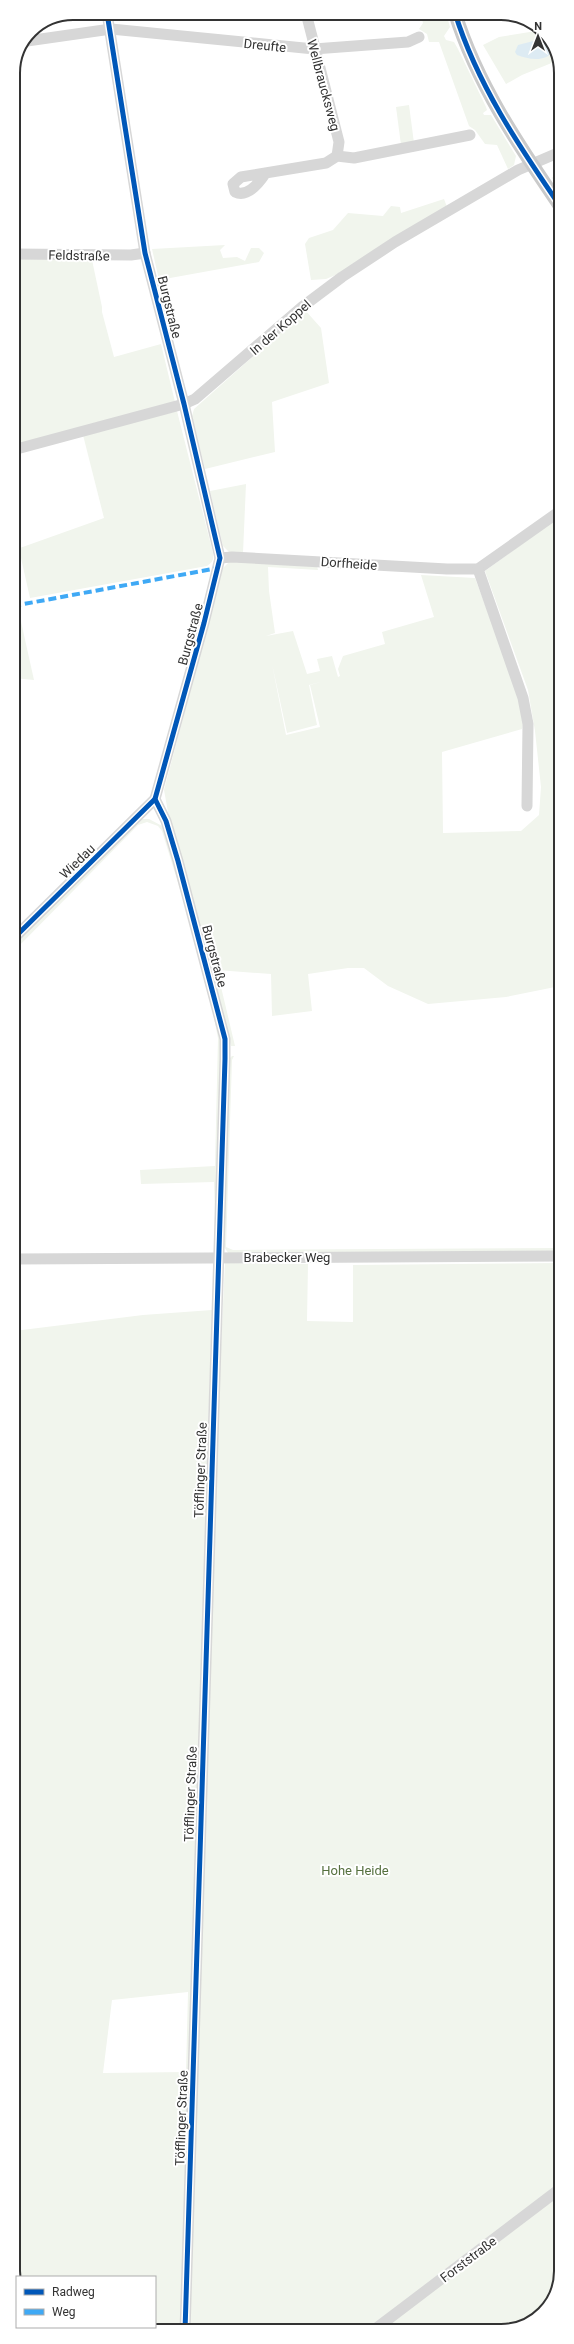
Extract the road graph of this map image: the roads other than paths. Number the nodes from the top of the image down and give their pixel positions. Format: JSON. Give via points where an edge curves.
{"nodes":[{"id":1,"x":109,"y":20,"type":"edge"},
{"id":2,"x":308,"y":20,"type":"edge"},
{"id":3,"x":458,"y":20,"type":"edge"},
{"id":4,"x":111,"y":29,"type":"junction"},
{"id":5,"x":419,"y":37,"type":"dead end"},
{"id":6,"x":32,"y":40,"type":"edge"},
{"id":7,"x":314,"y":49,"type":"junction"},
{"id":8,"x":470,"y":136,"type":"dead end"},
{"id":9,"x":554,"y":154,"type":"edge"},
{"id":10,"x":337,"y":156,"type":"junction"},
{"id":11,"x":530,"y":163,"type":"junction"},
{"id":12,"x":265,"y":174,"type":"dead end"},
{"id":13,"x":554,"y":197,"type":"edge"},
{"id":14,"x":145,"y":253,"type":"junction"},
{"id":15,"x":20,"y":254,"type":"edge"},
{"id":16,"x":184,"y":404,"type":"junction"},
{"id":17,"x":20,"y":448,"type":"edge"},
{"id":18,"x":554,"y":515,"type":"edge"},
{"id":19,"x":220,"y":558,"type":"junction"},
{"id":20,"x":478,"y":569,"type":"junction"},
{"id":21,"x":156,"y":799,"type":"junction"},
{"id":22,"x":527,"y":806,"type":"dead end"},
{"id":23,"x":20,"y":932,"type":"edge"},
{"id":24,"x":554,"y":1256,"type":"edge"},
{"id":25,"x":218,"y":1258,"type":"junction"},
{"id":26,"x":20,"y":1259,"type":"edge"},
{"id":27,"x":554,"y":2193,"type":"edge"},
{"id":28,"x":185,"y":2324,"type":"edge"},
{"id":29,"x":382,"y":2324,"type":"edge"}],
"edges":[{"from":1,"to":4,"type":"street","name":"Burgstraße"},
{"from":2,"to":7,"type":"street","name":"Wellbraucksweg"},
{"from":3,"to":11,"type":"main road","via":[[470,54],[494,104]]},
{"from":4,"to":6,"type":"street","name":"Dreufte"},
{"from":4,"to":7,"type":"street","name":"Dreufte"},
{"from":4,"to":14,"type":"street","name":"Burgstraße"},
{"from":5,"to":7,"type":"street","name":"Dreufte","via":[[408,42]]},
{"from":7,"to":10,"type":"street","name":"Wellbraucksweg","via":[[339,142]]},
{"from":8,"to":10,"type":"street","via":[[354,158]]},
{"from":9,"to":11,"type":"street","name":"In der Koppel"},
{"from":10,"to":12,"type":"street","via":[[326,163]]},
{"from":11,"to":13,"type":"main road"},
{"from":11,"to":16,"type":"street","name":"In der Koppel","via":[[395,242],[342,277],[302,307],[195,399]]},
{"from":14,"to":15,"type":"street","name":"Feldstraße"},
{"from":14,"to":16,"type":"street","name":"Burgstraße"},
{"from":16,"to":17,"type":"street","name":"In der Koppel"},
{"from":16,"to":19,"type":"street","name":"Burgstraße"},
{"from":18,"to":20,"type":"street"},
{"from":19,"to":20,"type":"street","name":"Dorfheide","via":[[448,570]]},
{"from":19,"to":21,"type":"street","name":"Burgstraße"},
{"from":20,"to":22,"type":"street","via":[[523,698],[528,724]]},
{"from":21,"to":23,"type":"street","name":"Wiedau"},
{"from":21,"to":25,"type":"street","name":"Burgstraße","via":[[178,862],[225,1039]]},
{"from":24,"to":25,"type":"street","name":"Brabecker Weg"},
{"from":25,"to":26,"type":"street","name":"Brabecker Weg"},
{"from":25,"to":28,"type":"street","name":"Töfflinger Straße"},
{"from":27,"to":29,"type":"street","name":"Forststraße"}]}
